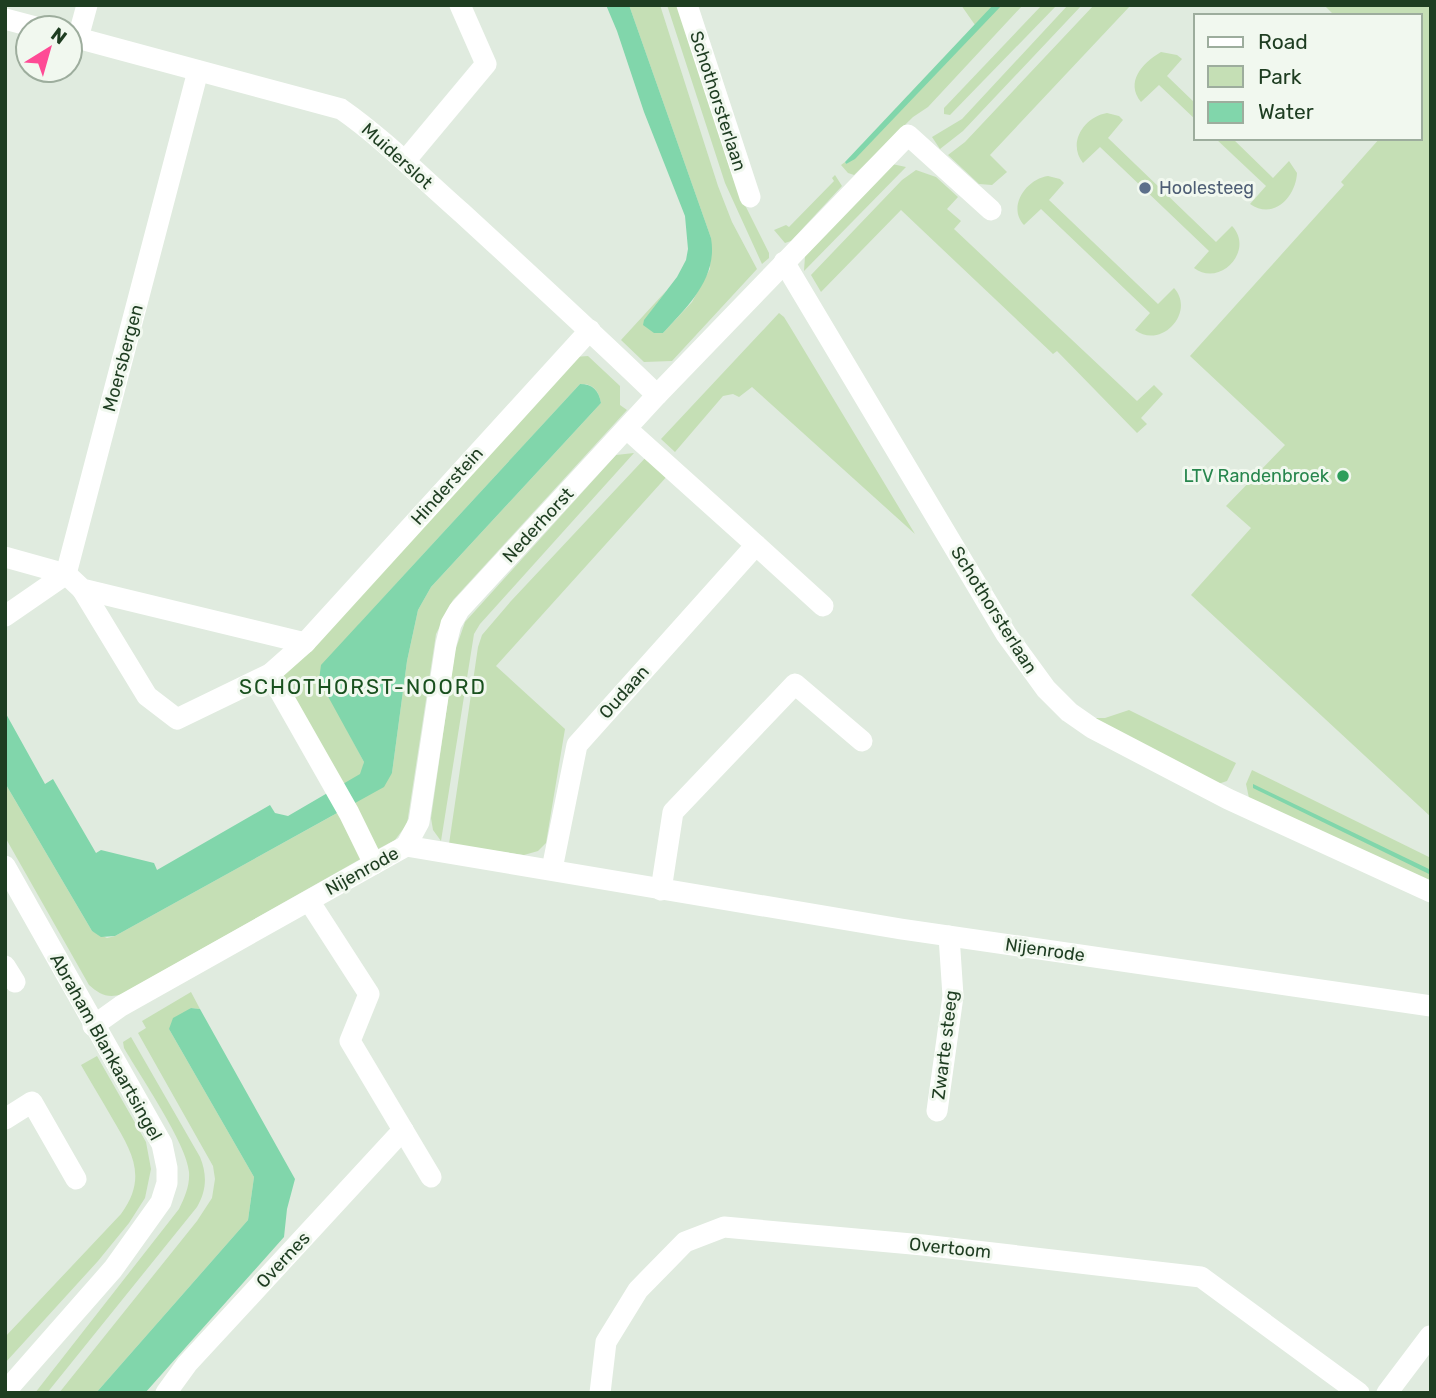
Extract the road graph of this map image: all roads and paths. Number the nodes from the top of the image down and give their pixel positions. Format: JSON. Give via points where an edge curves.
{"nodes":[{"id":1,"x":460,"y":5,"type":"edge"},
{"id":2,"x":687,"y":5,"type":"edge"},
{"id":3,"x":84,"y":40,"type":"edge"},
{"id":4,"x":198,"y":71,"type":"junction"},
{"id":5,"x":405,"y":161,"type":"junction"},
{"id":6,"x":750,"y":197,"type":"dead end"},
{"id":7,"x":991,"y":210,"type":"dead end"},
{"id":8,"x":784,"y":262,"type":"junction"},
{"id":9,"x":590,"y":330,"type":"junction"},
{"id":10,"x":657,"y":395,"type":"junction"},
{"id":11,"x":627,"y":429,"type":"junction"},
{"id":12,"x":756,"y":545,"type":"junction"},
{"id":13,"x":5,"y":558,"type":"edge"},
{"id":14,"x":66,"y":574,"type":"junction"},
{"id":15,"x":82,"y":589,"type":"junction"},
{"id":16,"x":823,"y":606,"type":"dead end"},
{"id":17,"x":5,"y":616,"type":"edge"},
{"id":18,"x":305,"y":643,"type":"junction"},
{"id":19,"x":270,"y":674,"type":"junction"},
{"id":20,"x":862,"y":741,"type":"dead end"},
{"id":21,"x":406,"y":846,"type":"junction"},
{"id":22,"x":374,"y":864,"type":"junction"},
{"id":23,"x":5,"y":866,"type":"edge"},
{"id":24,"x":552,"y":869,"type":"junction"},
{"id":25,"x":661,"y":890,"type":"junction"},
{"id":26,"x":1431,"y":892,"type":"edge"},
{"id":27,"x":309,"y":901,"type":"junction"},
{"id":28,"x":949,"y":936,"type":"junction"},
{"id":29,"x":1431,"y":1006,"type":"edge"},
{"id":30,"x":93,"y":1026,"type":"junction"},
{"id":31,"x":937,"y":1111,"type":"dead end"},
{"id":32,"x":5,"y":1119,"type":"edge"},
{"id":33,"x":403,"y":1130,"type":"junction"},
{"id":34,"x":431,"y":1177,"type":"dead end"},
{"id":35,"x":76,"y":1179,"type":"dead end"},
{"id":36,"x":1431,"y":1336,"type":"edge"},
{"id":37,"x":5,"y":1392,"type":"edge"},
{"id":38,"x":166,"y":1393,"type":"edge"},
{"id":39,"x":600,"y":1393,"type":"edge"},
{"id":40,"x":1359,"y":1393,"type":"edge"},
{"id":41,"x":1387,"y":1393,"type":"edge"}],
"edges":[{"from":1,"to":5,"type":"street","via":[[486,64]]},
{"from":2,"to":6,"type":"street","name":"Schothorsterlaan"},
{"from":3,"to":4,"type":"street","name":"Muiderslot"},
{"from":4,"to":5,"type":"street","name":"Muiderslot","via":[[341,109]]},
{"from":4,"to":14,"type":"street","name":"Moersbergen"},
{"from":5,"to":9,"type":"street","name":"Muiderslot"},
{"from":7,"to":8,"type":"street","via":[[908,135]]},
{"from":8,"to":10,"type":"street","name":"Nederhorst"},
{"from":8,"to":26,"type":"street","name":"Schothorsterlaan","via":[[1006,634],[1061,705],[1092,729],[1228,799]]},
{"from":9,"to":10,"type":"street","name":"Muiderslot"},
{"from":9,"to":18,"type":"street","name":"Hinderstein"},
{"from":10,"to":11,"type":"street","name":"Nederhorst"},
{"from":11,"to":12,"type":"street"},
{"from":11,"to":21,"type":"street","name":"Nederhorst","via":[[451,624],[419,822]]},
{"from":12,"to":16,"type":"street"},
{"from":12,"to":24,"type":"street","name":"Oudaan","via":[[577,745]]},
{"from":13,"to":14,"type":"street","name":"Hinderstein"},
{"from":14,"to":15,"type":"street","name":"Hinderstein"},
{"from":14,"to":17,"type":"street"},
{"from":15,"to":18,"type":"street","name":"Hinderstein"},
{"from":15,"to":19,"type":"street","name":"Hinderstein","via":[[147,696],[177,719]]},
{"from":18,"to":19,"type":"street","name":"Hinderstein"},
{"from":19,"to":22,"type":"street"},
{"from":20,"to":25,"type":"street","via":[[795,684],[673,812]]},
{"from":21,"to":22,"type":"street","name":"Nijenrode"},
{"from":21,"to":24,"type":"street","name":"Nijenrode"},
{"from":22,"to":27,"type":"street","name":"Nijenrode"},
{"from":23,"to":30,"type":"street","name":"Abraham Blankaartsingel"},
{"from":24,"to":25,"type":"street","name":"Nijenrode"},
{"from":25,"to":28,"type":"street","name":"Nijenrode"},
{"from":27,"to":30,"type":"street","name":"Nijenrode"},
{"from":27,"to":33,"type":"street","via":[[369,994],[350,1041]]},
{"from":28,"to":29,"type":"street","name":"Nijenrode"},
{"from":28,"to":31,"type":"street","name":"Zwarte steeg","via":[[953,996]]},
{"from":30,"to":37,"type":"street","name":"Abraham Blankaartsingel","via":[[162,1144],[167,1183],[161,1202],[113,1269]]},
{"from":32,"to":35,"type":"street","via":[[32,1102]]},
{"from":33,"to":34,"type":"street"},
{"from":33,"to":38,"type":"street","name":"Overnes","via":[[187,1364]]},
{"from":36,"to":41,"type":"street"},
{"from":39,"to":40,"type":"street","name":"Overtoom","via":[[606,1342],[638,1290],[685,1242],[724,1227],[1201,1276]]}]}
